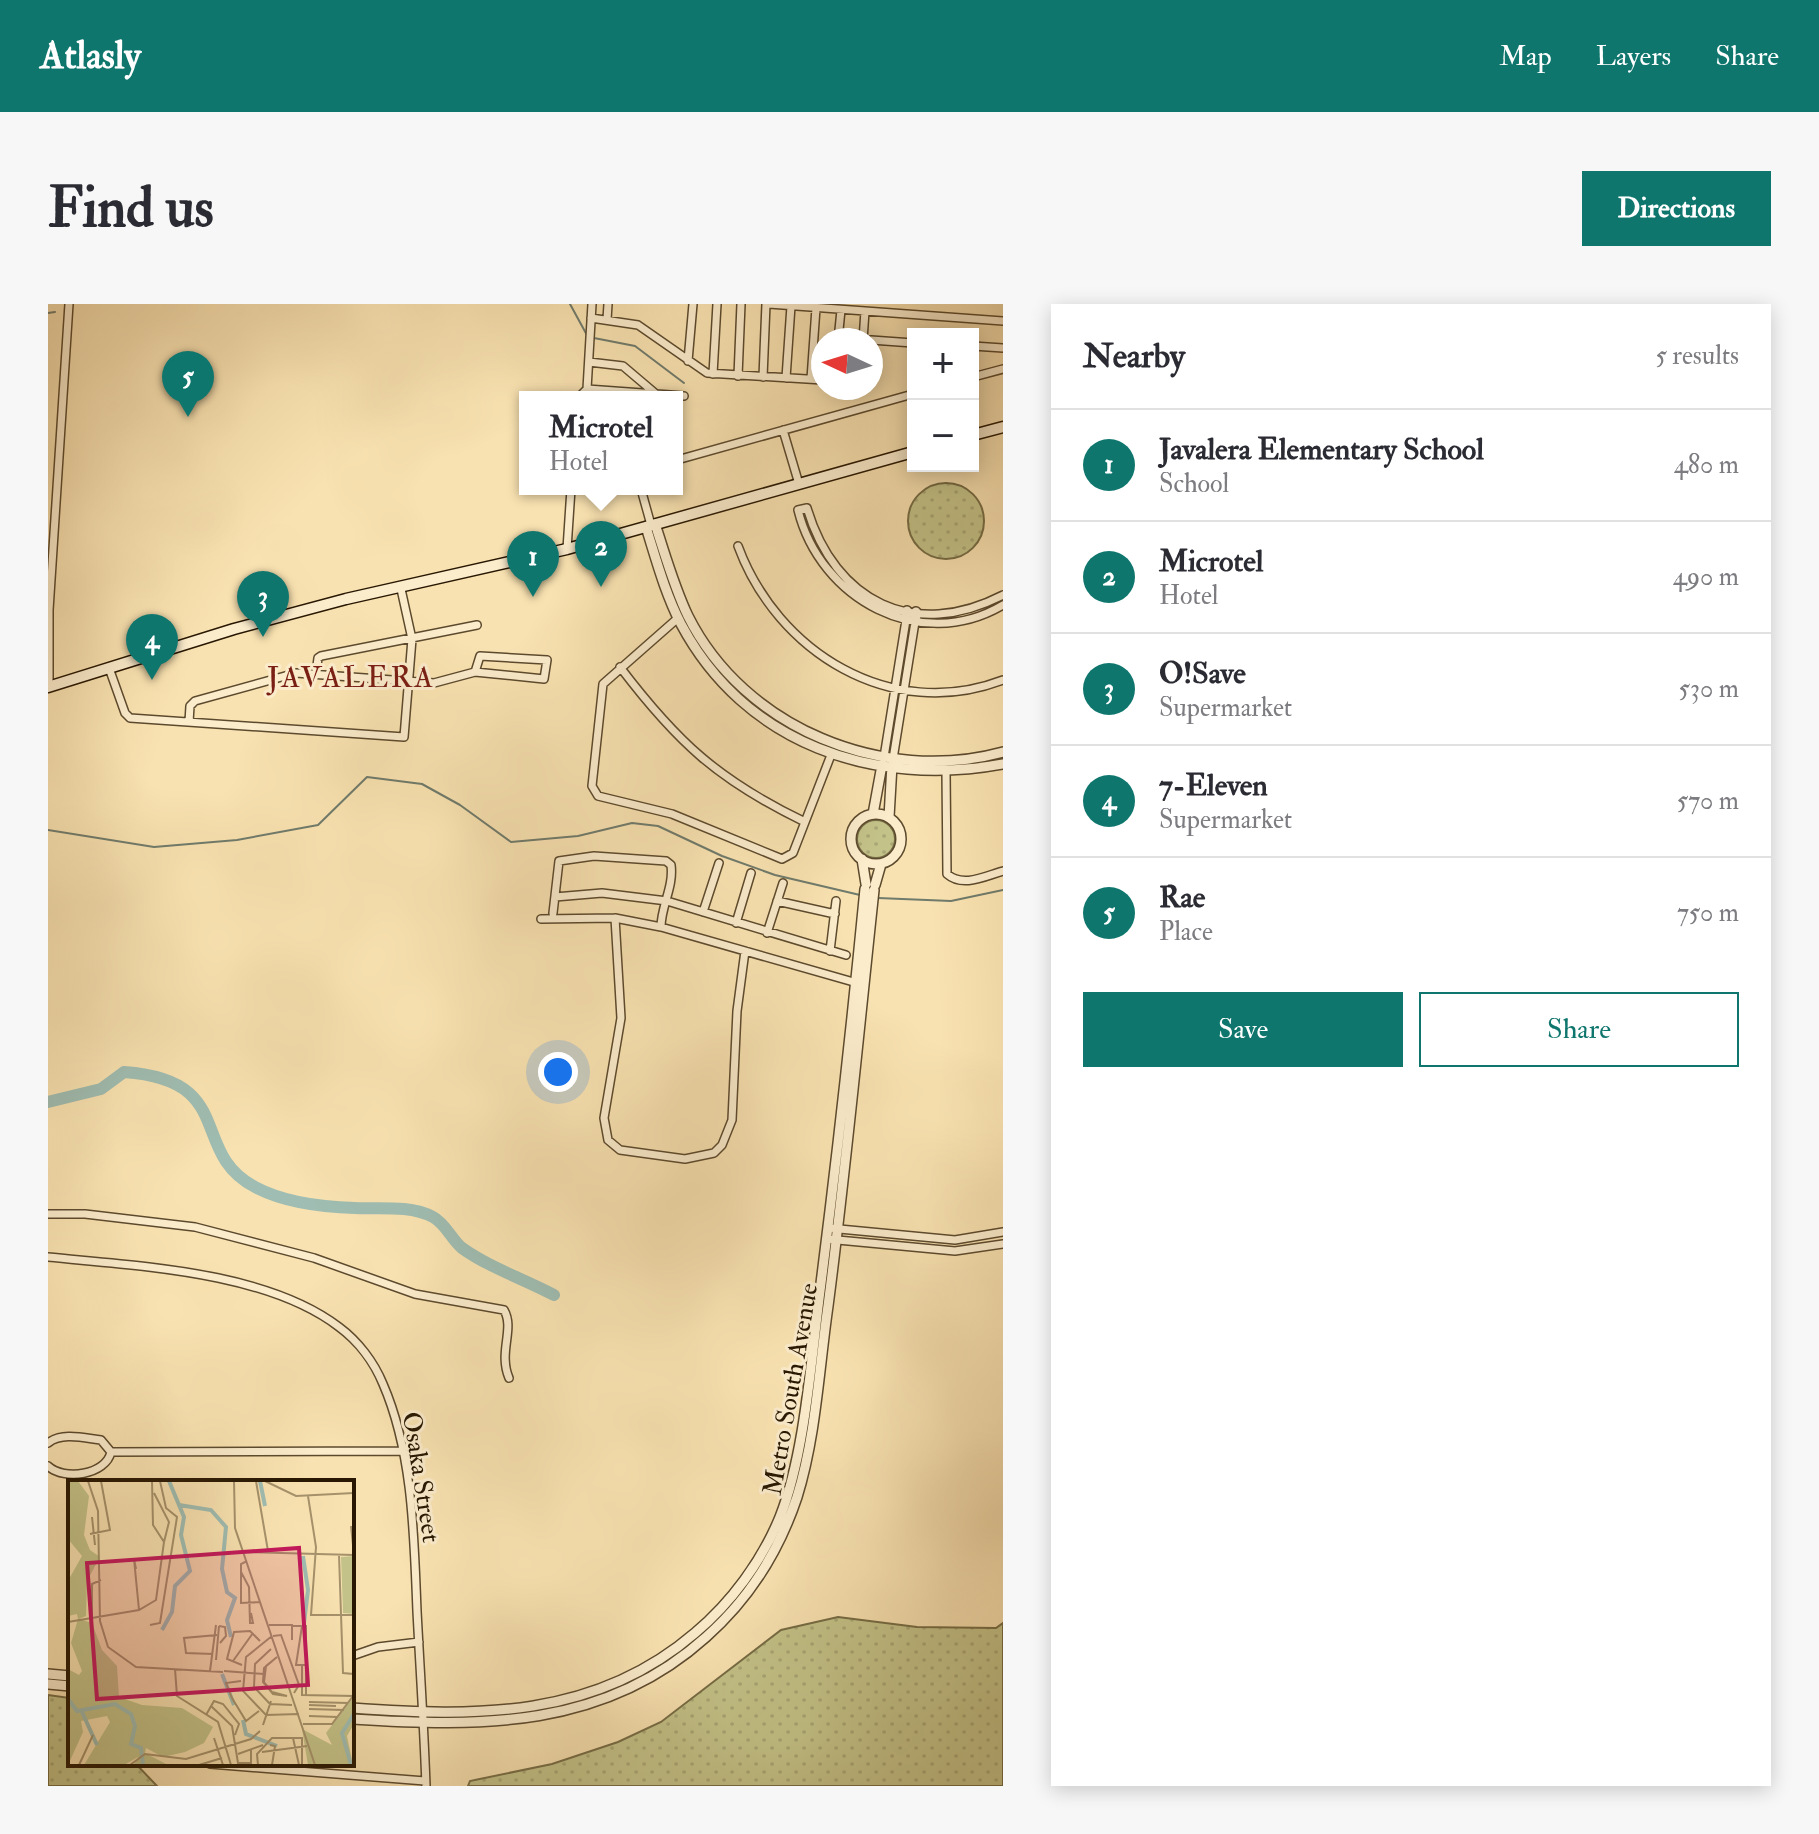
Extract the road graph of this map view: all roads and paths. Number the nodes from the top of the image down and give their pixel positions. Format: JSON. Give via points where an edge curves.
{"nodes":[{"id":1,"x":69,"y":304,"type":"edge"},
{"id":2,"x":592,"y":304,"type":"edge"},
{"id":3,"x":608,"y":304,"type":"edge"},
{"id":4,"x":693,"y":304,"type":"edge"},
{"id":5,"x":717,"y":304,"type":"edge"},
{"id":6,"x":741,"y":304,"type":"edge"},
{"id":7,"x":768,"y":304,"type":"edge"},
{"id":8,"x":791,"y":306,"type":"edge"},
{"id":9,"x":816,"y":308,"type":"junction"},
{"id":10,"x":841,"y":310,"type":"junction"},
{"id":11,"x":865,"y":311,"type":"junction"},
{"id":12,"x":591,"y":318,"type":"junction"},
{"id":13,"x":607,"y":320,"type":"junction"},
{"id":14,"x":1003,"y":321,"type":"edge"},
{"id":15,"x":815,"y":328,"type":"edge"},
{"id":16,"x":839,"y":328,"type":"edge"},
{"id":17,"x":864,"y":328,"type":"edge"},
{"id":18,"x":883,"y":341,"type":"edge"},
{"id":19,"x":907,"y":343,"type":"edge"},
{"id":20,"x":979,"y":346,"type":"edge"},
{"id":21,"x":1003,"y":348,"type":"edge"},
{"id":22,"x":688,"y":361,"type":"junction"},
{"id":23,"x":589,"y":362,"type":"junction"},
{"id":24,"x":1003,"y":369,"type":"edge"},
{"id":25,"x":713,"y":374,"type":"junction"},
{"id":26,"x":979,"y":375,"type":"edge"},
{"id":27,"x":738,"y":376,"type":"junction"},
{"id":28,"x":763,"y":377,"type":"junction"},
{"id":29,"x":786,"y":378,"type":"junction"},
{"id":30,"x":811,"y":379,"type":"edge"},
{"id":31,"x":587,"y":389,"type":"joint"},
{"id":32,"x":615,"y":391,"type":"edge"},
{"id":33,"x":652,"y":391,"type":"edge"},
{"id":34,"x":907,"y":396,"type":"edge"},
{"id":35,"x":1003,"y":427,"type":"edge"},
{"id":36,"x":783,"y":430,"type":"junction"},
{"id":37,"x":979,"y":433,"type":"edge"},
{"id":38,"x":907,"y":454,"type":"edge"},
{"id":39,"x":683,"y":458,"type":"edge"},
{"id":40,"x":799,"y":484,"type":"junction"},
{"id":41,"x":571,"y":495,"type":"edge"},
{"id":42,"x":643,"y":495,"type":"edge"},
{"id":43,"x":51,"y":520,"type":"edge"},
{"id":44,"x":651,"y":525,"type":"junction"},
{"id":45,"x":738,"y":546,"type":"dead end"},
{"id":46,"x":567,"y":549,"type":"junction"},
{"id":47,"x":401,"y":589,"type":"junction"},
{"id":48,"x":1003,"y":595,"type":"edge"},
{"id":49,"x":1003,"y":605,"type":"edge"},
{"id":50,"x":49,"y":613,"type":"edge"},
{"id":51,"x":911,"y":616,"type":"junction"},
{"id":52,"x":678,"y":618,"type":"junction"},
{"id":53,"x":477,"y":625,"type":"dead end"},
{"id":54,"x":412,"y":639,"type":"junction"},
{"id":55,"x":620,"y":667,"type":"junction"},
{"id":56,"x":109,"y":668,"type":"junction"},
{"id":57,"x":475,"y":672,"type":"junction"},
{"id":58,"x":316,"y":674,"type":"junction"},
{"id":59,"x":1003,"y":680,"type":"edge"},
{"id":60,"x":409,"y":681,"type":"junction"},
{"id":61,"x":49,"y":686,"type":"edge"},
{"id":62,"x":899,"y":689,"type":"junction"},
{"id":63,"x":189,"y":722,"type":"junction"},
{"id":64,"x":1003,"y":752,"type":"edge"},
{"id":65,"x":831,"y":755,"type":"junction"},
{"id":66,"x":887,"y":764,"type":"junction"},
{"id":67,"x":1003,"y":764,"type":"edge"},
{"id":68,"x":946,"y":772,"type":"junction"},
{"id":69,"x":873,"y":814,"type":"junction"},
{"id":70,"x":889,"y":817,"type":"junction"},
{"id":71,"x":805,"y":822,"type":"junction"},
{"id":72,"x":862,"y":859,"type":"junction"},
{"id":73,"x":719,"y":863,"type":"dead end"},
{"id":74,"x":881,"y":864,"type":"junction"},
{"id":75,"x":1003,"y":871,"type":"edge"},
{"id":76,"x":751,"y":873,"type":"dead end"},
{"id":77,"x":783,"y":883,"type":"dead end"},
{"id":78,"x":870,"y":888,"type":"junction"},
{"id":79,"x":555,"y":897,"type":"junction"},
{"id":80,"x":667,"y":901,"type":"junction"},
{"id":81,"x":777,"y":901,"type":"junction"},
{"id":82,"x":836,"y":901,"type":"dead end"},
{"id":83,"x":703,"y":912,"type":"junction"},
{"id":84,"x":553,"y":913,"type":"dead end"},
{"id":85,"x":835,"y":914,"type":"junction"},
{"id":86,"x":615,"y":918,"type":"junction"},
{"id":87,"x":541,"y":919,"type":"dead end"},
{"id":88,"x":736,"y":923,"type":"junction"},
{"id":89,"x":661,"y":927,"type":"junction"},
{"id":90,"x":767,"y":933,"type":"junction"},
{"id":91,"x":745,"y":951,"type":"junction"},
{"id":92,"x":830,"y":951,"type":"junction"},
{"id":93,"x":846,"y":955,"type":"dead end"},
{"id":94,"x":859,"y":983,"type":"junction"},
{"id":95,"x":48,"y":1214,"type":"edge"},
{"id":96,"x":1003,"y":1232,"type":"edge"},
{"id":97,"x":833,"y":1234,"type":"junction"},
{"id":98,"x":1003,"y":1244,"type":"edge"},
{"id":99,"x":48,"y":1257,"type":"edge"},
{"id":100,"x":509,"y":1378,"type":"dead end"},
{"id":101,"x":48,"y":1443,"type":"edge"},
{"id":102,"x":402,"y":1451,"type":"junction"},
{"id":103,"x":111,"y":1452,"type":"junction"},
{"id":104,"x":48,"y":1466,"type":"edge"},
{"id":105,"x":419,"y":1642,"type":"junction"},
{"id":106,"x":354,"y":1655,"type":"edge"},
{"id":107,"x":48,"y":1674,"type":"edge"},
{"id":108,"x":68,"y":1676,"type":"edge"},
{"id":109,"x":48,"y":1684,"type":"edge"},
{"id":110,"x":68,"y":1686,"type":"edge"},
{"id":111,"x":354,"y":1708,"type":"edge"},
{"id":112,"x":423,"y":1718,"type":"junction"},
{"id":113,"x":354,"y":1719,"type":"edge"},
{"id":114,"x":232,"y":1766,"type":"edge"},
{"id":115,"x":426,"y":1784,"type":"edge"}],
"edges":[{"from":1,"to":43,"type":"street"},
{"from":2,"to":12,"type":"street"},
{"from":3,"to":13,"type":"street"},
{"from":4,"to":22,"type":"street"},
{"from":5,"to":25,"type":"street"},
{"from":6,"to":27,"type":"street"},
{"from":7,"to":8,"type":"street"},
{"from":7,"to":28,"type":"street"},
{"from":8,"to":9,"type":"street"},
{"from":8,"to":29,"type":"street"},
{"from":9,"to":10,"type":"street"},
{"from":9,"to":15,"type":"street"},
{"from":10,"to":11,"type":"street"},
{"from":10,"to":16,"type":"street"},
{"from":11,"to":14,"type":"street"},
{"from":11,"to":17,"type":"street"},
{"from":12,"to":13,"type":"street"},
{"from":12,"to":23,"type":"street"},
{"from":13,"to":22,"type":"street","via":[[638,325]]},
{"from":18,"to":19,"type":"street"},
{"from":20,"to":21,"type":"street"},
{"from":22,"to":25,"type":"street"},
{"from":23,"to":31,"type":"street"},
{"from":23,"to":33,"type":"street","via":[[623,366]]},
{"from":24,"to":26,"type":"street"},
{"from":25,"to":27,"type":"street"},
{"from":27,"to":28,"type":"street"},
{"from":28,"to":29,"type":"street"},
{"from":29,"to":30,"type":"street"},
{"from":31,"to":32,"type":"street"},
{"from":34,"to":36,"type":"street"},
{"from":35,"to":37,"type":"main road"},
{"from":36,"to":39,"type":"street"},
{"from":36,"to":40,"type":"street"},
{"from":38,"to":40,"type":"main road"},
{"from":40,"to":44,"type":"main road"},
{"from":41,"to":46,"type":"street"},
{"from":42,"to":44,"type":"street"},
{"from":43,"to":50,"type":"street"},
{"from":44,"to":46,"type":"main road"},
{"from":44,"to":52,"type":"street"},
{"from":44,"to":66,"type":"street","via":[[688,616],[731,677],[814,736]]},
{"from":45,"to":62,"type":"street","via":[[763,598],[799,641],[854,675]]},
{"from":46,"to":47,"type":"main road"},
{"from":47,"to":54,"type":"street"},
{"from":47,"to":56,"type":"main road","via":[[234,629]]},
{"from":48,"to":51,"type":"street","via":[[960,612]]},
{"from":49,"to":51,"type":"street","via":[[962,621]]},
{"from":50,"to":61,"type":"street"},
{"from":51,"to":51,"type":"street","via":[[869,598],[840,575],[818,541],[807,508],[798,510],[814,552],[833,579],[864,603]]},
{"from":51,"to":62,"type":"street","name":"Metro South Avenue"},
{"from":52,"to":55,"type":"street"},
{"from":52,"to":65,"type":"street","via":[[701,656],[749,709]]},
{"from":53,"to":54,"type":"street"},
{"from":54,"to":58,"type":"street","via":[[319,657]]},
{"from":54,"to":60,"type":"street"},
{"from":55,"to":71,"type":"street","via":[[693,754],[728,780]]},
{"from":55,"to":71,"type":"street","via":[[602,691],[592,786],[598,796],[672,814],[782,859],[793,853]]},
{"from":56,"to":61,"type":"main road"},
{"from":56,"to":63,"type":"street","via":[[127,716]]},
{"from":57,"to":57,"type":"street","via":[[480,656],[547,660],[544,679]]},
{"from":57,"to":60,"type":"street","via":[[434,683]]},
{"from":58,"to":60,"type":"street"},
{"from":58,"to":63,"type":"street","via":[[291,673],[195,701]]},
{"from":59,"to":62,"type":"street","via":[[951,691]]},
{"from":60,"to":63,"type":"street","via":[[404,737]]},
{"from":62,"to":66,"type":"street","name":"Metro South Avenue"},
{"from":64,"to":66,"type":"street"},
{"from":65,"to":66,"type":"street"},
{"from":65,"to":71,"type":"street"},
{"from":66,"to":68,"type":"street"},
{"from":66,"to":69,"type":"street","name":"Metro South Avenue"},
{"from":66,"to":70,"type":"street","name":"Metro South Avenue"},
{"from":67,"to":68,"type":"street"},
{"from":68,"to":75,"type":"street","via":[[947,874],[966,881]]},
{"from":69,"to":70,"type":"street"},
{"from":69,"to":72,"type":"street","name":"Metro South Avenue","via":[[852,833],[853,848]]},
{"from":70,"to":74,"type":"street","name":"Metro South Avenue","via":[[901,843],[896,855]]},
{"from":72,"to":74,"type":"street"},
{"from":72,"to":78,"type":"street","name":"Metro South Avenue"},
{"from":73,"to":83,"type":"street"},
{"from":74,"to":78,"type":"street","name":"Metro South Avenue"},
{"from":76,"to":88,"type":"street"},
{"from":77,"to":81,"type":"street"},
{"from":78,"to":94,"type":"street","name":"Metro South Avenue"},
{"from":79,"to":80,"type":"street","via":[[602,893]]},
{"from":79,"to":80,"type":"street","via":[[559,861],[627,857],[669,863]]},
{"from":79,"to":84,"type":"street"},
{"from":80,"to":83,"type":"street"},
{"from":80,"to":89,"type":"street"},
{"from":81,"to":85,"type":"street"},
{"from":81,"to":90,"type":"street"},
{"from":82,"to":85,"type":"street"},
{"from":83,"to":88,"type":"street"},
{"from":85,"to":92,"type":"street"},
{"from":86,"to":87,"type":"street"},
{"from":86,"to":89,"type":"street"},
{"from":86,"to":91,"type":"street","via":[[621,1018],[604,1118],[608,1140],[620,1150],[697,1159],[722,1145],[732,1120]]},
{"from":88,"to":90,"type":"street"},
{"from":89,"to":91,"type":"street"},
{"from":90,"to":92,"type":"street"},
{"from":91,"to":94,"type":"street"},
{"from":92,"to":93,"type":"street"},
{"from":94,"to":97,"type":"street","name":"Metro South Avenue"},
{"from":95,"to":100,"type":"street","via":[[195,1227],[314,1258],[415,1294],[504,1310],[508,1329],[502,1361]]},
{"from":96,"to":97,"type":"street","via":[[955,1240]]},
{"from":97,"to":98,"type":"street","via":[[955,1251]]},
{"from":97,"to":112,"type":"street","name":"Metro South Avenue","via":[[813,1411],[797,1495],[774,1551],[732,1612],[672,1665],[622,1694],[518,1719]]},
{"from":99,"to":102,"type":"street","name":"Osaka Street","via":[[221,1279],[314,1312],[339,1327],[374,1364],[394,1413]]},
{"from":101,"to":103,"type":"street","via":[[58,1437],[101,1440]]},
{"from":102,"to":103,"type":"street"},
{"from":102,"to":105,"type":"street","name":"Osaka Street"},
{"from":103,"to":104,"type":"street","via":[[102,1467],[88,1471],[65,1475]]},
{"from":105,"to":106,"type":"street"},
{"from":105,"to":112,"type":"street","name":"Osaka Street"},
{"from":107,"to":108,"type":"street"},
{"from":109,"to":110,"type":"street"},
{"from":111,"to":112,"type":"street","name":"Metro South Avenue"},
{"from":112,"to":113,"type":"street","name":"Metro South Avenue"},
{"from":112,"to":115,"type":"street","name":"Osaka Street"},
{"from":114,"to":115,"type":"street"}]}
